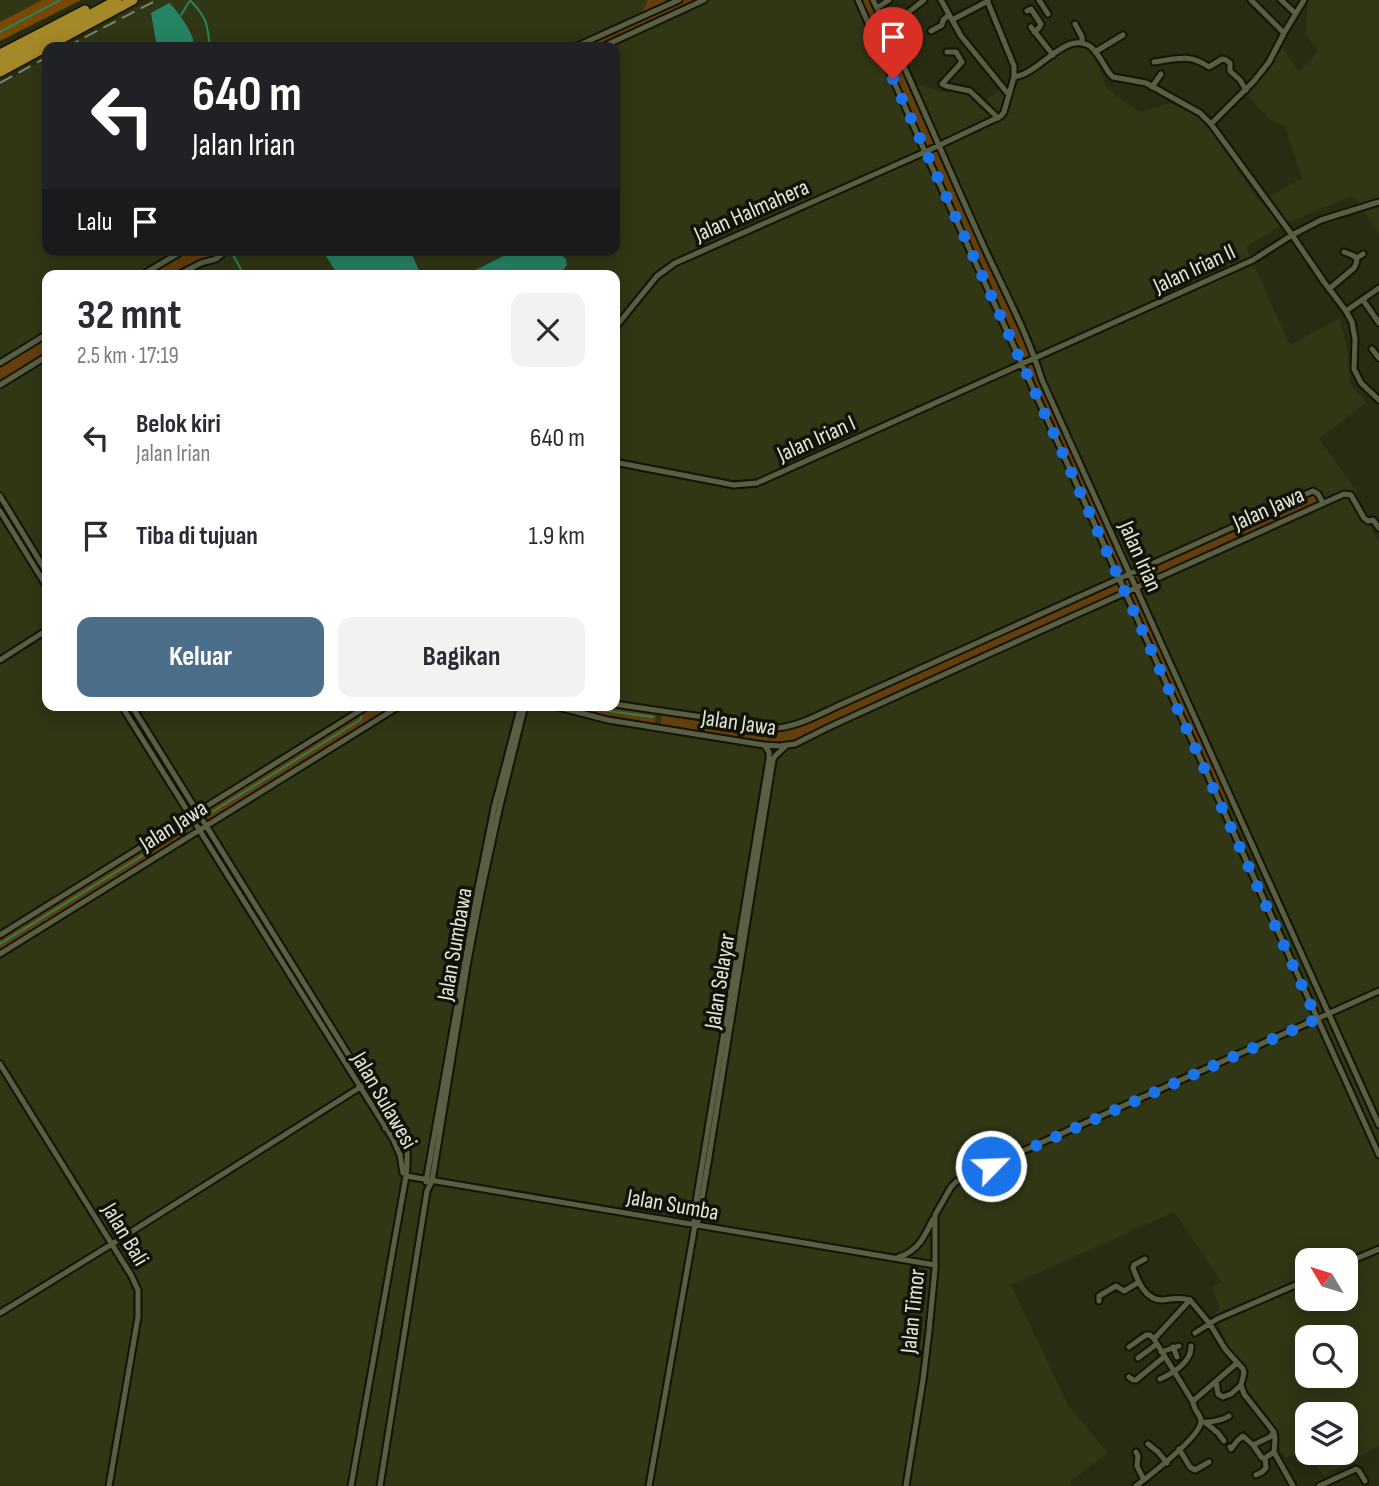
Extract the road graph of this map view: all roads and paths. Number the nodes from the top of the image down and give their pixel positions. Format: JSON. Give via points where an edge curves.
{"nodes":[{"id":1,"x":104,"y":0,"type":"edge"},
{"id":2,"x":110,"y":0,"type":"edge"},
{"id":3,"x":117,"y":0,"type":"edge"},
{"id":4,"x":134,"y":0,"type":"edge"},
{"id":5,"x":679,"y":0,"type":"edge"},
{"id":6,"x":704,"y":0,"type":"edge"},
{"id":7,"x":858,"y":0,"type":"edge"},
{"id":8,"x":873,"y":0,"type":"edge"},
{"id":9,"x":888,"y":0,"type":"edge"},
{"id":10,"x":924,"y":0,"type":"edge"},
{"id":11,"x":942,"y":0,"type":"edge"},
{"id":12,"x":1039,"y":0,"type":"edge"},
{"id":13,"x":1251,"y":0,"type":"edge"},
{"id":14,"x":1281,"y":0,"type":"edge"},
{"id":15,"x":1304,"y":0,"type":"edge"},
{"id":16,"x":988,"y":1,"type":"edge"},
{"id":17,"x":877,"y":8,"type":"junction"},
{"id":18,"x":1027,"y":10,"type":"dead end"},
{"id":19,"x":1295,"y":13,"type":"junction"},
{"id":20,"x":1048,"y":14,"type":"dead end"},
{"id":21,"x":951,"y":17,"type":"junction"},
{"id":22,"x":896,"y":22,"type":"dead end"},
{"id":23,"x":1075,"y":24,"type":"dead end"},
{"id":24,"x":931,"y":31,"type":"dead end"},
{"id":25,"x":1284,"y":33,"type":"junction"},
{"id":26,"x":1124,"y":35,"type":"dead end"},
{"id":27,"x":56,"y":42,"type":"edge"},
{"id":28,"x":586,"y":42,"type":"edge"},
{"id":29,"x":613,"y":42,"type":"edge"},
{"id":30,"x":1082,"y":43,"type":"junction"},
{"id":31,"x":42,"y":49,"type":"edge"},
{"id":32,"x":947,"y":52,"type":"dead end"},
{"id":33,"x":1095,"y":52,"type":"junction"},
{"id":34,"x":1053,"y":55,"type":"junction"},
{"id":35,"x":0,"y":58,"type":"edge"},
{"id":36,"x":1154,"y":62,"type":"dead end"},
{"id":37,"x":0,"y":72,"type":"edge"},
{"id":38,"x":1161,"y":74,"type":"dead end"},
{"id":39,"x":1135,"y":75,"type":"dead end"},
{"id":40,"x":1014,"y":77,"type":"junction"},
{"id":41,"x":1138,"y":82,"type":"junction"},
{"id":42,"x":1153,"y":87,"type":"junction"},
{"id":43,"x":1246,"y":90,"type":"junction"},
{"id":44,"x":1009,"y":95,"type":"junction"},
{"id":45,"x":1226,"y":97,"type":"dead end"},
{"id":46,"x":1233,"y":104,"type":"junction"},
{"id":47,"x":1214,"y":110,"type":"dead end"},
{"id":48,"x":1220,"y":117,"type":"junction"},
{"id":49,"x":998,"y":118,"type":"junction"},
{"id":50,"x":1211,"y":124,"type":"junction"},
{"id":51,"x":940,"y":145,"type":"junction"},
{"id":52,"x":925,"y":152,"type":"junction"},
{"id":53,"x":1379,"y":202,"type":"edge"},
{"id":54,"x":1292,"y":235,"type":"junction"},
{"id":55,"x":1344,"y":251,"type":"dead end"},
{"id":56,"x":1363,"y":254,"type":"dead end"},
{"id":57,"x":174,"y":256,"type":"edge"},
{"id":58,"x":219,"y":256,"type":"edge"},
{"id":59,"x":1357,"y":258,"type":"junction"},
{"id":60,"x":150,"y":270,"type":"edge"},
{"id":61,"x":188,"y":270,"type":"edge"},
{"id":62,"x":1379,"y":288,"type":"edge"},
{"id":63,"x":1329,"y":289,"type":"junction"},
{"id":64,"x":1363,"y":300,"type":"junction"},
{"id":65,"x":1346,"y":311,"type":"junction"},
{"id":66,"x":1378,"y":320,"type":"edge"},
{"id":67,"x":620,"y":322,"type":"edge"},
{"id":68,"x":42,"y":337,"type":"edge"},
{"id":69,"x":1373,"y":349,"type":"dead end"},
{"id":70,"x":1379,"y":358,"type":"edge"},
{"id":71,"x":42,"y":359,"type":"edge"},
{"id":72,"x":1036,"y":359,"type":"junction"},
{"id":73,"x":0,"y":363,"type":"edge"},
{"id":74,"x":1022,"y":365,"type":"junction"},
{"id":75,"x":0,"y":385,"type":"edge"},
{"id":76,"x":1379,"y":400,"type":"edge"},
{"id":77,"x":620,"y":463,"type":"edge"},
{"id":78,"x":0,"y":496,"type":"edge"},
{"id":79,"x":1323,"y":503,"type":"junction"},
{"id":80,"x":0,"y":511,"type":"edge"},
{"id":81,"x":1379,"y":514,"type":"edge"},
{"id":82,"x":1373,"y":520,"type":"junction"},
{"id":83,"x":1379,"y":528,"type":"edge"},
{"id":84,"x":42,"y":565,"type":"edge"},
{"id":85,"x":1130,"y":574,"type":"junction"},
{"id":86,"x":42,"y":579,"type":"edge"},
{"id":87,"x":1119,"y":579,"type":"junction"},
{"id":88,"x":1136,"y":587,"type":"junction"},
{"id":89,"x":1125,"y":593,"type":"junction"},
{"id":90,"x":42,"y":633,"type":"edge"},
{"id":91,"x":984,"y":640,"type":"junction"},
{"id":92,"x":989,"y":654,"type":"junction"},
{"id":93,"x":0,"y":660,"type":"edge"},
{"id":94,"x":620,"y":705,"type":"edge"},
{"id":95,"x":125,"y":711,"type":"edge"},
{"id":96,"x":135,"y":711,"type":"edge"},
{"id":97,"x":359,"y":711,"type":"edge"},
{"id":98,"x":364,"y":711,"type":"edge"},
{"id":99,"x":392,"y":711,"type":"edge"},
{"id":100,"x":521,"y":711,"type":"edge"},
{"id":101,"x":573,"y":711,"type":"edge"},
{"id":102,"x":373,"y":723,"type":"junction"},
{"id":103,"x":764,"y":745,"type":"junction"},
{"id":104,"x":786,"y":746,"type":"junction"},
{"id":105,"x":769,"y":775,"type":"junction"},
{"id":106,"x":1233,"y":800,"type":"junction"},
{"id":107,"x":1221,"y":806,"type":"junction"},
{"id":108,"x":198,"y":813,"type":"junction"},
{"id":109,"x":191,"y":818,"type":"junction"},
{"id":110,"x":205,"y":825,"type":"junction"},
{"id":111,"x":198,"y":829,"type":"junction"},
{"id":112,"x":0,"y":934,"type":"edge"},
{"id":113,"x":0,"y":954,"type":"edge"},
{"id":114,"x":1379,"y":991,"type":"edge"},
{"id":115,"x":1329,"y":1014,"type":"junction"},
{"id":116,"x":1317,"y":1019,"type":"junction"},
{"id":117,"x":0,"y":1065,"type":"edge"},
{"id":118,"x":366,"y":1083,"type":"junction"},
{"id":119,"x":359,"y":1088,"type":"junction"},
{"id":120,"x":398,"y":1118,"type":"junction"},
{"id":121,"x":1379,"y":1125,"type":"edge"},
{"id":122,"x":385,"y":1128,"type":"junction"},
{"id":123,"x":1379,"y":1155,"type":"edge"},
{"id":124,"x":406,"y":1176,"type":"junction"},
{"id":125,"x":429,"y":1181,"type":"junction"},
{"id":126,"x":403,"y":1183,"type":"junction"},
{"id":127,"x":936,"y":1215,"type":"junction"},
{"id":128,"x":695,"y":1225,"type":"junction"},
{"id":129,"x":113,"y":1244,"type":"junction"},
{"id":130,"x":1379,"y":1249,"type":"edge"},
{"id":131,"x":896,"y":1258,"type":"junction"},
{"id":132,"x":1358,"y":1258,"type":"edge"},
{"id":133,"x":1145,"y":1259,"type":"dead end"},
{"id":134,"x":935,"y":1265,"type":"junction"},
{"id":135,"x":1139,"y":1282,"type":"junction"},
{"id":136,"x":1295,"y":1285,"type":"edge"},
{"id":137,"x":1190,"y":1300,"type":"junction"},
{"id":138,"x":1099,"y":1301,"type":"dead end"},
{"id":139,"x":0,"y":1313,"type":"edge"},
{"id":140,"x":1210,"y":1324,"type":"junction"},
{"id":141,"x":1195,"y":1333,"type":"dead end"},
{"id":142,"x":1155,"y":1342,"type":"junction"},
{"id":143,"x":1191,"y":1346,"type":"dead end"},
{"id":144,"x":1129,"y":1347,"type":"dead end"},
{"id":145,"x":1163,"y":1355,"type":"junction"},
{"id":146,"x":1177,"y":1357,"type":"dead end"},
{"id":147,"x":1138,"y":1358,"type":"dead end"},
{"id":148,"x":1237,"y":1363,"type":"junction"},
{"id":149,"x":1174,"y":1370,"type":"junction"},
{"id":150,"x":1129,"y":1377,"type":"dead end"},
{"id":151,"x":1160,"y":1378,"type":"dead end"},
{"id":152,"x":1216,"y":1382,"type":"junction"},
{"id":153,"x":1241,"y":1385,"type":"junction"},
{"id":154,"x":1208,"y":1389,"type":"junction"},
{"id":155,"x":1217,"y":1391,"type":"junction"},
{"id":156,"x":1193,"y":1402,"type":"junction"},
{"id":157,"x":1229,"y":1416,"type":"dead end"},
{"id":158,"x":1203,"y":1423,"type":"junction"},
{"id":159,"x":1274,"y":1432,"type":"junction"},
{"id":160,"x":1224,"y":1441,"type":"dead end"},
{"id":161,"x":1148,"y":1444,"type":"dead end"},
{"id":162,"x":1253,"y":1445,"type":"junction"},
{"id":163,"x":1230,"y":1447,"type":"dead end"},
{"id":164,"x":1180,"y":1449,"type":"junction"},
{"id":165,"x":1136,"y":1452,"type":"dead end"},
{"id":166,"x":1275,"y":1452,"type":"junction"},
{"id":167,"x":1265,"y":1458,"type":"junction"},
{"id":168,"x":1209,"y":1462,"type":"dead end"},
{"id":169,"x":1164,"y":1465,"type":"junction"},
{"id":170,"x":1168,"y":1475,"type":"dead end"},
{"id":171,"x":1256,"y":1475,"type":"dead end"},
{"id":172,"x":1144,"y":1480,"type":"junction"},
{"id":173,"x":1365,"y":1481,"type":"dead end"},
{"id":174,"x":109,"y":1486,"type":"edge"},
{"id":175,"x":351,"y":1486,"type":"edge"},
{"id":176,"x":380,"y":1486,"type":"edge"},
{"id":177,"x":649,"y":1486,"type":"edge"},
{"id":178,"x":906,"y":1486,"type":"edge"},
{"id":179,"x":1136,"y":1486,"type":"edge"},
{"id":180,"x":1293,"y":1486,"type":"edge"},
{"id":181,"x":1319,"y":1486,"type":"edge"}],
"edges":[{"from":1,"to":35,"type":"highway"},
{"from":2,"to":35,"type":"highway"},
{"from":3,"to":35,"type":"highway"},
{"from":4,"to":27,"type":"highway"},
{"from":5,"to":28,"type":"street"},
{"from":6,"to":29,"type":"street"},
{"from":7,"to":52,"type":"street","name":"Jalan Irian"},
{"from":8,"to":17,"type":"street","name":"Jalan Irian"},
{"from":9,"to":17,"type":"street"},
{"from":10,"to":22,"type":"street"},
{"from":11,"to":21,"type":"street"},
{"from":12,"to":20,"type":"street"},
{"from":13,"to":25,"type":"street"},
{"from":14,"to":19,"type":"street"},
{"from":15,"to":19,"type":"street"},
{"from":16,"to":21,"type":"street"},
{"from":16,"to":40,"type":"street","via":[[1012,57]]},
{"from":17,"to":51,"type":"street","name":"Jalan Irian"},
{"from":18,"to":34,"type":"street","via":[[1031,9],[1041,24],[1033,29]]},
{"from":19,"to":25,"type":"street"},
{"from":21,"to":24,"type":"street"},
{"from":21,"to":44,"type":"street"},
{"from":23,"to":30,"type":"street"},
{"from":25,"to":43,"type":"street","via":[[1269,62]]},
{"from":26,"to":33,"type":"street"},
{"from":30,"to":33,"type":"street"},
{"from":30,"to":34,"type":"street","via":[[1069,44]]},
{"from":31,"to":37,"type":"highway"},
{"from":32,"to":49,"type":"street","via":[[956,52],[962,62],[942,84],[970,91]]},
{"from":33,"to":41,"type":"street","via":[[1112,76]]},
{"from":34,"to":40,"type":"street","via":[[1026,75]]},
{"from":36,"to":43,"type":"street","via":[[1189,57],[1210,66],[1225,59]]},
{"from":38,"to":42,"type":"street"},
{"from":39,"to":41,"type":"street"},
{"from":40,"to":44,"type":"street"},
{"from":41,"to":42,"type":"street"},
{"from":42,"to":50,"type":"street"},
{"from":43,"to":46,"type":"street"},
{"from":44,"to":49,"type":"street"},
{"from":45,"to":46,"type":"street"},
{"from":46,"to":48,"type":"street"},
{"from":47,"to":48,"type":"street"},
{"from":48,"to":50,"type":"street"},
{"from":49,"to":51,"type":"street","name":"Jalan Halmahera"},
{"from":50,"to":54,"type":"street"},
{"from":51,"to":52,"type":"street","name":"Jalan Halmahera"},
{"from":51,"to":72,"type":"street","name":"Jalan Irian"},
{"from":52,"to":67,"type":"street","name":"Jalan Halmahera","via":[[675,263],[657,276]]},
{"from":52,"to":74,"type":"street","name":"Jalan Irian"},
{"from":53,"to":54,"type":"street","name":"Jalan Irian II","via":[[1321,220]]},
{"from":54,"to":63,"type":"street"},
{"from":54,"to":72,"type":"street","name":"Jalan Irian II","via":[[1253,260]]},
{"from":55,"to":59,"type":"street"},
{"from":56,"to":59,"type":"street"},
{"from":57,"to":60,"type":"street"},
{"from":58,"to":61,"type":"street"},
{"from":59,"to":63,"type":"street","via":[[1354,268]]},
{"from":62,"to":64,"type":"street"},
{"from":63,"to":65,"type":"street"},
{"from":64,"to":65,"type":"street"},
{"from":64,"to":66,"type":"street"},
{"from":65,"to":76,"type":"street","via":[[1354,329],[1356,374]]},
{"from":68,"to":73,"type":"street"},
{"from":69,"to":70,"type":"street"},
{"from":71,"to":75,"type":"street"},
{"from":72,"to":74,"type":"street","name":"Jalan Irian II"},
{"from":72,"to":85,"type":"street","name":"Jalan Irian"},
{"from":74,"to":77,"type":"street","name":"Jalan Irian I","via":[[757,483],[734,485]]},
{"from":74,"to":87,"type":"street","name":"Jalan Irian"},
{"from":78,"to":84,"type":"street"},
{"from":79,"to":82,"type":"street","via":[[1348,494],[1364,518]]},
{"from":79,"to":85,"type":"street","name":"Jalan Jawa","via":[[1313,491]]},
{"from":79,"to":88,"type":"street","name":"Jalan Jawa"},
{"from":80,"to":86,"type":"street"},
{"from":81,"to":82,"type":"street"},
{"from":82,"to":83,"type":"street"},
{"from":85,"to":87,"type":"street","name":"Jalan Jawa"},
{"from":85,"to":88,"type":"street","name":"Jalan Irian"},
{"from":87,"to":89,"type":"street","name":"Jalan Irian"},
{"from":87,"to":91,"type":"street","name":"Jalan Jawa"},
{"from":88,"to":89,"type":"street","name":"Jalan Jawa"},
{"from":88,"to":106,"type":"street","name":"Jalan Irian"},
{"from":89,"to":92,"type":"street","name":"Jalan Jawa"},
{"from":89,"to":107,"type":"street","name":"Jalan Irian"},
{"from":90,"to":93,"type":"street"},
{"from":91,"to":92,"type":"street"},
{"from":91,"to":94,"type":"street","name":"Jalan Jawa","via":[[786,727]]},
{"from":92,"to":104,"type":"street","name":"Jalan Jawa"},
{"from":95,"to":109,"type":"street","name":"Jalan Sulawesi"},
{"from":96,"to":108,"type":"street","name":"Jalan Sulawesi"},
{"from":97,"to":108,"type":"street","name":"Jalan Jawa"},
{"from":98,"to":102,"type":"street"},
{"from":99,"to":102,"type":"street","name":"Jalan Jawa"},
{"from":100,"to":125,"type":"street","name":"Jalan Sumbawa","via":[[494,808]]},
{"from":101,"to":103,"type":"street","name":"Jalan Jawa"},
{"from":102,"to":110,"type":"street","name":"Jalan Jawa"},
{"from":103,"to":104,"type":"street","name":"Jalan Jawa"},
{"from":103,"to":105,"type":"street","name":"Jalan Selayar"},
{"from":104,"to":105,"type":"street","name":"Jalan Selayar","via":[[774,757]]},
{"from":105,"to":128,"type":"street","name":"Jalan Selayar"},
{"from":106,"to":107,"type":"street"},
{"from":106,"to":115,"type":"street","name":"Jalan Irian"},
{"from":107,"to":116,"type":"street","name":"Jalan Irian"},
{"from":108,"to":109,"type":"street","name":"Jalan Jawa"},
{"from":108,"to":110,"type":"street","name":"Jalan Sulawesi"},
{"from":109,"to":111,"type":"street","name":"Jalan Sulawesi"},
{"from":109,"to":112,"type":"street","name":"Jalan Jawa"},
{"from":110,"to":111,"type":"street","name":"Jalan Jawa"},
{"from":110,"to":118,"type":"street","name":"Jalan Sulawesi"},
{"from":111,"to":113,"type":"street","name":"Jalan Jawa"},
{"from":111,"to":119,"type":"street","name":"Jalan Sulawesi"},
{"from":114,"to":115,"type":"street","name":"Jalan Timor"},
{"from":115,"to":116,"type":"street","name":"Jalan Timor"},
{"from":115,"to":121,"type":"street","name":"Jalan Irian"},
{"from":116,"to":123,"type":"street","name":"Jalan Irian"},
{"from":116,"to":127,"type":"street","name":"Jalan Timor","via":[[956,1182]]},
{"from":117,"to":129,"type":"street","name":"Jalan Bali"},
{"from":118,"to":119,"type":"street"},
{"from":118,"to":120,"type":"street","name":"Jalan Sulawesi"},
{"from":119,"to":122,"type":"street","name":"Jalan Sulawesi"},
{"from":119,"to":129,"type":"street"},
{"from":120,"to":122,"type":"street","via":[[394,1127]]},
{"from":120,"to":124,"type":"street","name":"Jalan Sulawesi","via":[[408,1150]]},
{"from":122,"to":126,"type":"street","name":"Jalan Sulawesi","via":[[400,1155]]},
{"from":124,"to":125,"type":"street","name":"Jalan Sumba"},
{"from":124,"to":126,"type":"street","name":"Jalan Sulawesi"},
{"from":125,"to":128,"type":"street","name":"Jalan Sumba"},
{"from":125,"to":176,"type":"street","name":"Jalan Sumbawa"},
{"from":126,"to":175,"type":"street"},
{"from":127,"to":131,"type":"street","via":[[919,1245]]},
{"from":127,"to":134,"type":"street","name":"Jalan Timor"},
{"from":128,"to":131,"type":"street","name":"Jalan Sumba"},
{"from":128,"to":177,"type":"street","name":"Jalan Selayar"},
{"from":129,"to":139,"type":"street"},
{"from":129,"to":174,"type":"street","name":"Jalan Bali","via":[[139,1299]]},
{"from":130,"to":132,"type":"street"},
{"from":131,"to":134,"type":"street","name":"Jalan Sumba"},
{"from":133,"to":135,"type":"street","via":[[1132,1268]]},
{"from":134,"to":178,"type":"street","name":"Jalan Timor"},
{"from":135,"to":137,"type":"street","via":[[1155,1299]]},
{"from":135,"to":138,"type":"street","via":[[1124,1291],[1116,1286],[1099,1296]]},
{"from":136,"to":140,"type":"street"},
{"from":137,"to":140,"type":"street"},
{"from":137,"to":142,"type":"street"},
{"from":140,"to":141,"type":"street"},
{"from":140,"to":148,"type":"street"},
{"from":142,"to":144,"type":"street","via":[[1146,1335]]},
{"from":142,"to":145,"type":"street"},
{"from":142,"to":147,"type":"street"},
{"from":143,"to":149,"type":"street","via":[[1184,1363]]},
{"from":145,"to":146,"type":"street","via":[[1176,1347]]},
{"from":145,"to":149,"type":"street"},
{"from":145,"to":150,"type":"street","via":[[1136,1380]]},
{"from":148,"to":152,"type":"street"},
{"from":148,"to":153,"type":"street","via":[[1244,1373]]},
{"from":149,"to":151,"type":"street"},
{"from":149,"to":156,"type":"street"},
{"from":152,"to":154,"type":"street"},
{"from":152,"to":155,"type":"street"},
{"from":153,"to":155,"type":"street","via":[[1227,1396]]},
{"from":153,"to":159,"type":"street"},
{"from":154,"to":155,"type":"street"},
{"from":154,"to":156,"type":"street"},
{"from":156,"to":158,"type":"street"},
{"from":157,"to":158,"type":"street"},
{"from":158,"to":160,"type":"street"},
{"from":158,"to":164,"type":"street"},
{"from":159,"to":162,"type":"street"},
{"from":159,"to":166,"type":"street"},
{"from":161,"to":169,"type":"street"},
{"from":162,"to":163,"type":"street","via":[[1243,1436]]},
{"from":162,"to":167,"type":"street"},
{"from":164,"to":168,"type":"street","via":[[1195,1470]]},
{"from":164,"to":169,"type":"street"},
{"from":165,"to":172,"type":"street"},
{"from":166,"to":167,"type":"street"},
{"from":166,"to":180,"type":"street"},
{"from":167,"to":171,"type":"street","via":[[1266,1468]]},
{"from":169,"to":170,"type":"street"},
{"from":169,"to":172,"type":"street"},
{"from":172,"to":179,"type":"street"},
{"from":173,"to":181,"type":"street","via":[[1356,1469]]}]}
